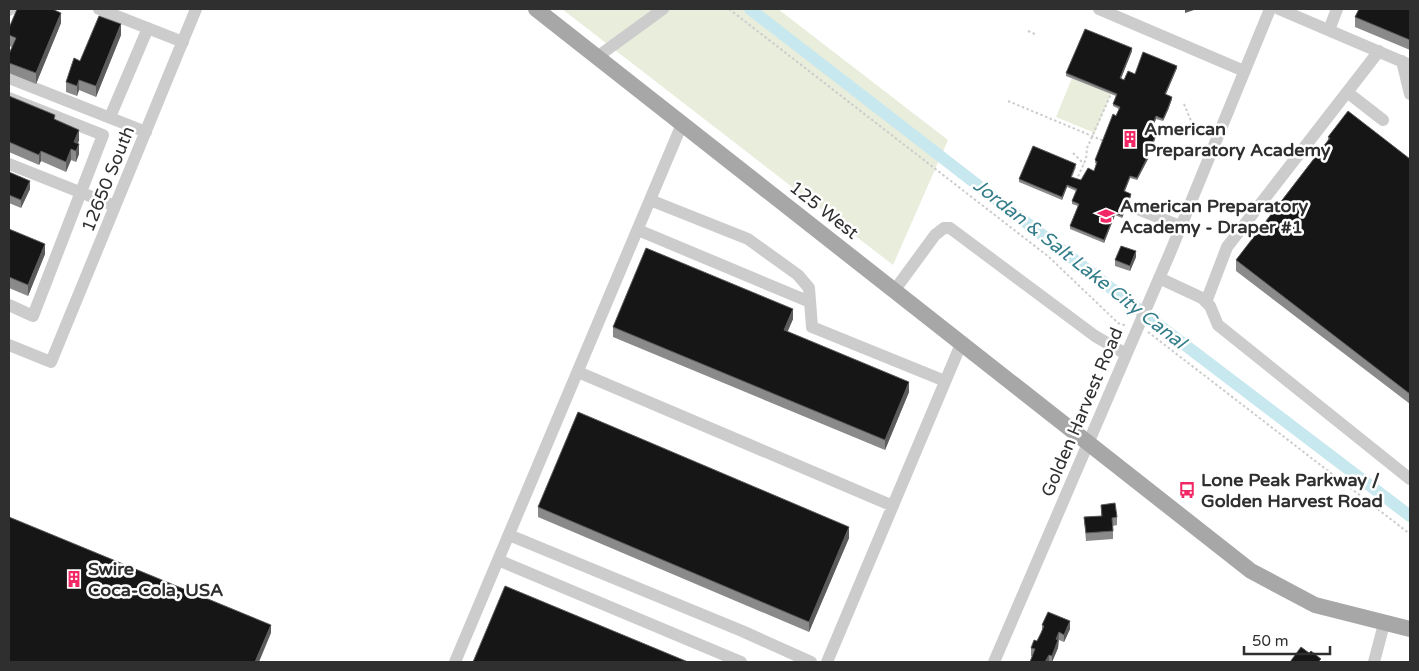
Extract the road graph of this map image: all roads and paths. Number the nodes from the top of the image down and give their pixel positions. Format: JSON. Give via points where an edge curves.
{"nodes":[{"id":1,"x":99,"y":9,"type":"edge"},
{"id":2,"x":196,"y":9,"type":"edge"},
{"id":3,"x":536,"y":9,"type":"edge"},
{"id":4,"x":663,"y":9,"type":"edge"},
{"id":5,"x":729,"y":9,"type":"edge"},
{"id":6,"x":1099,"y":9,"type":"edge"},
{"id":7,"x":1270,"y":9,"type":"edge"},
{"id":8,"x":1279,"y":9,"type":"edge"},
{"id":9,"x":1337,"y":9,"type":"edge"},
{"id":10,"x":148,"y":28,"type":"junction"},
{"id":11,"x":1328,"y":30,"type":"junction"},
{"id":12,"x":1028,"y":31,"type":"dead end"},
{"id":13,"x":1038,"y":34,"type":"dead end"},
{"id":14,"x":183,"y":42,"type":"junction"},
{"id":15,"x":1379,"y":51,"type":"junction"},
{"id":16,"x":597,"y":57,"type":"junction"},
{"id":17,"x":1406,"y":63,"type":"edge"},
{"id":18,"x":1244,"y":71,"type":"junction"},
{"id":19,"x":9,"y":78,"type":"edge"},
{"id":20,"x":1347,"y":92,"type":"junction"},
{"id":21,"x":1111,"y":94,"type":"edge"},
{"id":22,"x":1410,"y":94,"type":"edge"},
{"id":23,"x":9,"y":98,"type":"edge"},
{"id":24,"x":1008,"y":101,"type":"dead end"},
{"id":25,"x":1184,"y":104,"type":"dead end"},
{"id":26,"x":110,"y":117,"type":"junction"},
{"id":27,"x":1382,"y":120,"type":"dead end"},
{"id":28,"x":1192,"y":123,"type":"dead end"},
{"id":29,"x":682,"y":124,"type":"junction"},
{"id":30,"x":146,"y":132,"type":"junction"},
{"id":31,"x":1094,"y":136,"type":"junction"},
{"id":32,"x":1104,"y":141,"type":"edge"},
{"id":33,"x":1073,"y":153,"type":"dead end"},
{"id":34,"x":9,"y":164,"type":"edge"},
{"id":35,"x":1084,"y":164,"type":"junction"},
{"id":36,"x":1076,"y":181,"type":"edge"},
{"id":37,"x":81,"y":193,"type":"junction"},
{"id":38,"x":650,"y":200,"type":"junction"},
{"id":39,"x":115,"y":206,"type":"junction"},
{"id":40,"x":1140,"y":210,"type":"dead end"},
{"id":41,"x":1180,"y":226,"type":"junction"},
{"id":42,"x":638,"y":230,"type":"junction"},
{"id":43,"x":1159,"y":278,"type":"junction"},
{"id":44,"x":894,"y":291,"type":"junction"},
{"id":45,"x":810,"y":302,"type":"junction"},
{"id":46,"x":1206,"y":302,"type":"junction"},
{"id":47,"x":9,"y":305,"type":"edge"},
{"id":48,"x":1138,"y":326,"type":"junction"},
{"id":49,"x":961,"y":344,"type":"junction"},
{"id":50,"x":9,"y":345,"type":"edge"},
{"id":51,"x":1126,"y":354,"type":"junction"},
{"id":52,"x":578,"y":372,"type":"junction"},
{"id":53,"x":945,"y":381,"type":"junction"},
{"id":54,"x":1087,"y":443,"type":"junction"},
{"id":55,"x":1410,"y":479,"type":"edge"},
{"id":56,"x":893,"y":506,"type":"junction"},
{"id":57,"x":1410,"y":534,"type":"edge"},
{"id":58,"x":509,"y":535,"type":"junction"},
{"id":59,"x":498,"y":560,"type":"junction"},
{"id":60,"x":1384,"y":624,"type":"junction"},
{"id":61,"x":1410,"y":629,"type":"edge"},
{"id":62,"x":456,"y":662,"type":"edge"},
{"id":63,"x":741,"y":662,"type":"edge"},
{"id":64,"x":811,"y":662,"type":"edge"},
{"id":65,"x":827,"y":662,"type":"edge"},
{"id":66,"x":994,"y":662,"type":"edge"},
{"id":67,"x":1374,"y":662,"type":"edge"}],
"edges":[{"from":1,"to":10,"type":"street"},
{"from":2,"to":14,"type":"street","name":"12650 South"},
{"from":3,"to":16,"type":"main road","name":"125 West"},
{"from":4,"to":16,"type":"street"},
{"from":5,"to":48,"type":"path","via":[[1049,257],[1118,323]]},
{"from":6,"to":18,"type":"street"},
{"from":7,"to":18,"type":"street","name":"Golden Harvest Road"},
{"from":8,"to":11,"type":"street"},
{"from":9,"to":11,"type":"street"},
{"from":10,"to":14,"type":"street"},
{"from":10,"to":26,"type":"street"},
{"from":11,"to":15,"type":"street"},
{"from":12,"to":13,"type":"path"},
{"from":14,"to":30,"type":"street","name":"12650 South"},
{"from":15,"to":17,"type":"street"},
{"from":15,"to":20,"type":"street"},
{"from":16,"to":29,"type":"main road","name":"125 West"},
{"from":17,"to":22,"type":"street"},
{"from":18,"to":41,"type":"street","name":"Golden Harvest Road"},
{"from":19,"to":26,"type":"street"},
{"from":20,"to":27,"type":"street"},
{"from":20,"to":46,"type":"street","via":[[1227,248]]},
{"from":21,"to":31,"type":"path"},
{"from":23,"to":37,"type":"street","via":[[103,135]]},
{"from":24,"to":31,"type":"path"},
{"from":25,"to":28,"type":"path"},
{"from":26,"to":30,"type":"street"},
{"from":29,"to":38,"type":"street"},
{"from":29,"to":44,"type":"main road","name":"125 West"},
{"from":30,"to":39,"type":"street","name":"12650 South"},
{"from":31,"to":32,"type":"path"},
{"from":31,"to":35,"type":"path","via":[[1087,148]]},
{"from":33,"to":35,"type":"path"},
{"from":34,"to":37,"type":"street"},
{"from":35,"to":36,"type":"path"},
{"from":37,"to":39,"type":"street"},
{"from":37,"to":47,"type":"street","via":[[33,316]]},
{"from":38,"to":42,"type":"street"},
{"from":38,"to":45,"type":"street","via":[[748,239],[798,275],[809,288]]},
{"from":39,"to":50,"type":"street","name":"12650 South","via":[[51,362]]},
{"from":40,"to":41,"type":"street"},
{"from":41,"to":43,"type":"street","name":"Golden Harvest Road"},
{"from":42,"to":45,"type":"street"},
{"from":42,"to":52,"type":"street"},
{"from":43,"to":46,"type":"street"},
{"from":43,"to":48,"type":"street","name":"Golden Harvest Road"},
{"from":44,"to":49,"type":"main road","name":"125 West"},
{"from":44,"to":51,"type":"street","via":[[935,235],[944,228],[950,228],[1095,336]]},
{"from":45,"to":53,"type":"street","via":[[812,327]]},
{"from":46,"to":55,"type":"street","via":[[1218,325]]},
{"from":48,"to":51,"type":"street","name":"Golden Harvest Road"},
{"from":48,"to":57,"type":"path"},
{"from":49,"to":53,"type":"street"},
{"from":49,"to":54,"type":"main road","name":"125 West"},
{"from":51,"to":54,"type":"street","name":"Golden Harvest Road"},
{"from":52,"to":56,"type":"street"},
{"from":52,"to":58,"type":"street"},
{"from":53,"to":56,"type":"street"},
{"from":54,"to":60,"type":"main road","name":"125 West","via":[[1251,571],[1315,605]]},
{"from":54,"to":66,"type":"street","name":"Golden Harvest Road"},
{"from":56,"to":65,"type":"street"},
{"from":58,"to":59,"type":"street"},
{"from":58,"to":64,"type":"street"},
{"from":59,"to":62,"type":"street"},
{"from":59,"to":63,"type":"street"},
{"from":60,"to":61,"type":"main road","name":"125 West"},
{"from":60,"to":67,"type":"street"}]}
